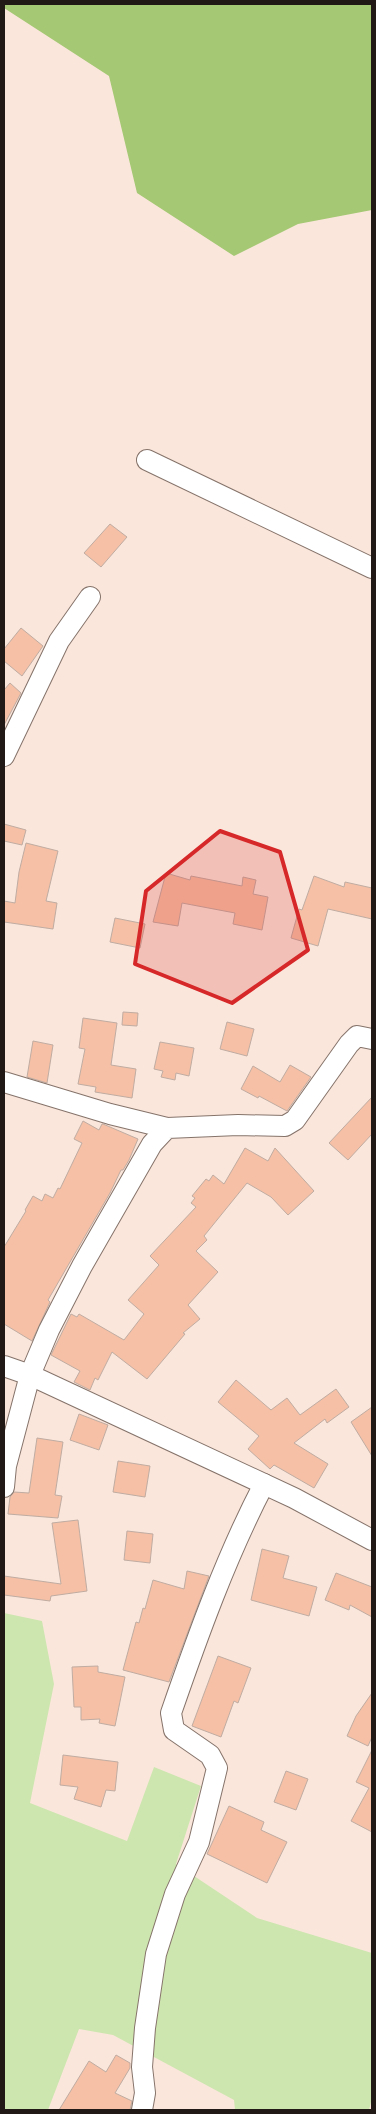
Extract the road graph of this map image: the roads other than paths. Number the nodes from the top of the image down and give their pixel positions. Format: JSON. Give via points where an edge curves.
{"nodes":[{"id":1,"x":147,"y":460,"type":"dead end"},
{"id":2,"x":372,"y":568,"type":"edge"},
{"id":3,"x":90,"y":597,"type":"dead end"},
{"id":4,"x":4,"y":756,"type":"edge"},
{"id":5,"x":372,"y":1039,"type":"edge"},
{"id":6,"x":4,"y":1082,"type":"edge"},
{"id":7,"x":168,"y":1128,"type":"junction"},
{"id":8,"x":4,"y":1366,"type":"edge"},
{"id":9,"x":30,"y":1375,"type":"junction"},
{"id":10,"x":264,"y":1484,"type":"junction"},
{"id":11,"x":4,"y":1487,"type":"edge"},
{"id":12,"x":372,"y":1540,"type":"edge"},
{"id":13,"x":142,"y":2110,"type":"edge"}],
"edges":[{"from":1,"to":2,"type":"street"},
{"from":3,"to":4,"type":"street","via":[[60,641]]},
{"from":5,"to":7,"type":"street","via":[[357,1036],[349,1044],[295,1120],[285,1126]]},
{"from":6,"to":7,"type":"street"},
{"from":7,"to":9,"type":"street","via":[[152,1144],[82,1266]]},
{"from":8,"to":9,"type":"street"},
{"from":9,"to":10,"type":"street"},
{"from":9,"to":11,"type":"street","via":[[6,1466]]},
{"from":10,"to":12,"type":"street"},
{"from":10,"to":13,"type":"street","via":[[245,1520],[171,1713],[174,1730],[210,1755],[217,1768],[199,1842],[175,1894],[156,1954],[145,2028]]}]}
